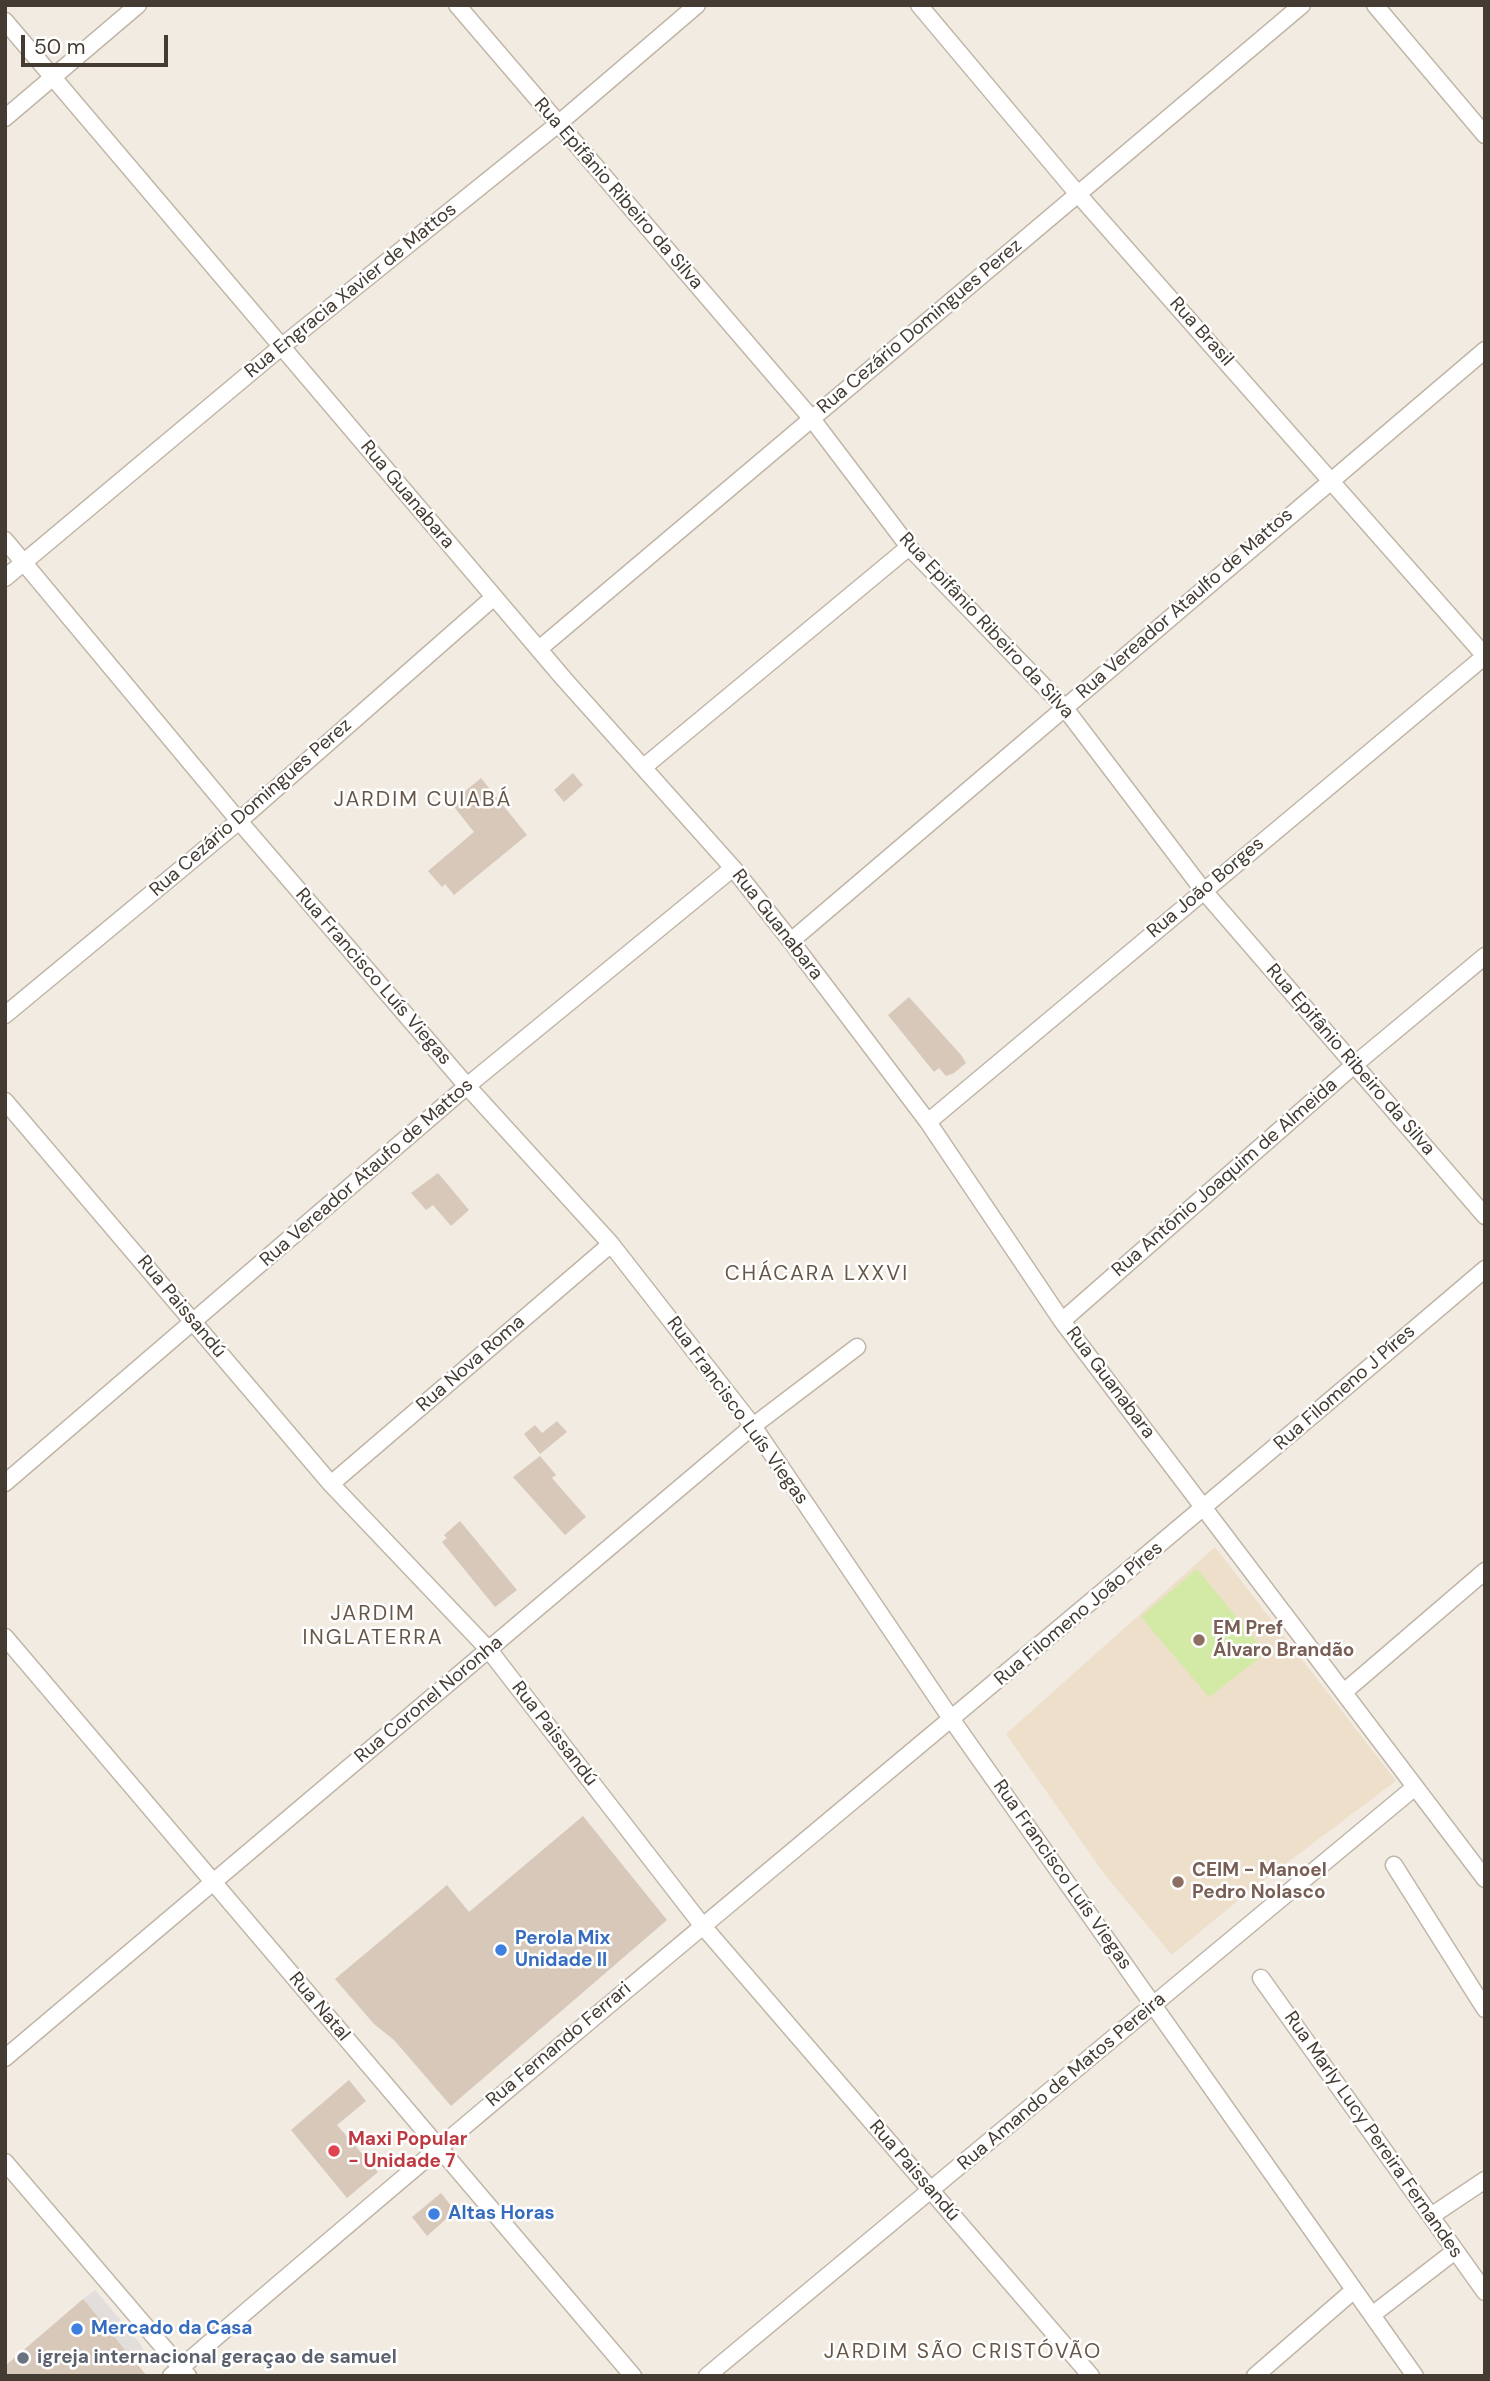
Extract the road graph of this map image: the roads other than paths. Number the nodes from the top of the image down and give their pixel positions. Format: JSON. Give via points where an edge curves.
{"nodes":[{"id":1,"x":138,"y":5,"type":"edge"},
{"id":2,"x":457,"y":5,"type":"edge"},
{"id":3,"x":697,"y":5,"type":"edge"},
{"id":4,"x":919,"y":5,"type":"edge"},
{"id":5,"x":1302,"y":5,"type":"edge"},
{"id":6,"x":1375,"y":5,"type":"edge"},
{"id":7,"x":5,"y":21,"type":"edge"},
{"id":8,"x":51,"y":78,"type":"junction"},
{"id":9,"x":5,"y":118,"type":"edge"},
{"id":10,"x":558,"y":124,"type":"junction"},
{"id":11,"x":1485,"y":135,"type":"edge"},
{"id":12,"x":1077,"y":193,"type":"junction"},
{"id":13,"x":281,"y":347,"type":"junction"},
{"id":14,"x":1485,"y":350,"type":"edge"},
{"id":15,"x":812,"y":419,"type":"junction"},
{"id":16,"x":1330,"y":479,"type":"junction"},
{"id":17,"x":5,"y":540,"type":"edge"},
{"id":18,"x":909,"y":547,"type":"junction"},
{"id":19,"x":25,"y":562,"type":"junction"},
{"id":20,"x":5,"y":578,"type":"edge"},
{"id":21,"x":494,"y":597,"type":"junction"},
{"id":22,"x":539,"y":649,"type":"junction"},
{"id":23,"x":1485,"y":656,"type":"edge"},
{"id":24,"x":1064,"y":707,"type":"junction"},
{"id":25,"x":645,"y":766,"type":"junction"},
{"id":26,"x":239,"y":821,"type":"junction"},
{"id":27,"x":733,"y":868,"type":"junction"},
{"id":28,"x":1203,"y":890,"type":"junction"},
{"id":29,"x":791,"y":941,"type":"junction"},
{"id":30,"x":1485,"y":956,"type":"edge"},
{"id":31,"x":5,"y":1015,"type":"edge"},
{"id":32,"x":1354,"y":1065,"type":"junction"},
{"id":33,"x":467,"y":1086,"type":"junction"},
{"id":34,"x":5,"y":1101,"type":"edge"},
{"id":35,"x":928,"y":1122,"type":"junction"},
{"id":36,"x":1485,"y":1216,"type":"edge"},
{"id":37,"x":611,"y":1244,"type":"junction"},
{"id":38,"x":1485,"y":1269,"type":"edge"},
{"id":39,"x":194,"y":1321,"type":"junction"},
{"id":40,"x":1062,"y":1321,"type":"junction"},
{"id":41,"x":857,"y":1348,"type":"dead end"},
{"id":42,"x":753,"y":1426,"type":"junction"},
{"id":43,"x":5,"y":1483,"type":"edge"},
{"id":44,"x":331,"y":1484,"type":"junction"},
{"id":45,"x":1205,"y":1508,"type":"junction"},
{"id":46,"x":1485,"y":1571,"type":"edge"},
{"id":47,"x":5,"y":1637,"type":"edge"},
{"id":48,"x":489,"y":1650,"type":"junction"},
{"id":49,"x":1344,"y":1692,"type":"junction"},
{"id":50,"x":952,"y":1720,"type":"junction"},
{"id":51,"x":1415,"y":1787,"type":"junction"},
{"id":52,"x":1394,"y":1865,"type":"dead end"},
{"id":53,"x":1485,"y":1879,"type":"edge"},
{"id":54,"x":213,"y":1881,"type":"junction"},
{"id":55,"x":702,"y":1925,"type":"junction"},
{"id":56,"x":1261,"y":1978,"type":"dead end"},
{"id":57,"x":1154,"y":2005,"type":"junction"},
{"id":58,"x":1485,"y":2009,"type":"edge"},
{"id":59,"x":5,"y":2058,"type":"edge"},
{"id":60,"x":439,"y":2147,"type":"junction"},
{"id":61,"x":5,"y":2162,"type":"edge"},
{"id":62,"x":1485,"y":2180,"type":"edge"},
{"id":63,"x":931,"y":2190,"type":"junction"},
{"id":64,"x":1431,"y":2216,"type":"junction"},
{"id":65,"x":1455,"y":2250,"type":"junction"},
{"id":66,"x":1354,"y":2290,"type":"junction"},
{"id":67,"x":1485,"y":2292,"type":"edge"},
{"id":68,"x":1372,"y":2315,"type":"junction"},
{"id":69,"x":180,"y":2373,"type":"edge"},
{"id":70,"x":633,"y":2376,"type":"edge"},
{"id":71,"x":707,"y":2376,"type":"edge"},
{"id":72,"x":1091,"y":2376,"type":"edge"},
{"id":73,"x":1255,"y":2376,"type":"edge"},
{"id":74,"x":1415,"y":2376,"type":"edge"}],
"edges":[{"from":1,"to":8,"type":"street"},
{"from":2,"to":10,"type":"street","name":"Rua Epifânio Ribeiro da Silva"},
{"from":3,"to":10,"type":"street","name":"Rua Engracia Xavier de Mattos"},
{"from":4,"to":12,"type":"street","name":"Rua Brasil"},
{"from":5,"to":12,"type":"street","name":"Rua Cezário Domingues Perez"},
{"from":6,"to":11,"type":"street"},
{"from":7,"to":8,"type":"street","name":"Rua Guanabara"},
{"from":8,"to":9,"type":"street"},
{"from":8,"to":13,"type":"street","name":"Rua Guanabara"},
{"from":10,"to":13,"type":"street","name":"Rua Engracia Xavier de Mattos"},
{"from":10,"to":15,"type":"street","name":"Rua Epifânio Ribeiro da Silva"},
{"from":12,"to":15,"type":"street","name":"Rua Cezário Domingues Perez"},
{"from":12,"to":16,"type":"street","name":"Rua Brasil"},
{"from":13,"to":19,"type":"street","name":"Rua Engracia Xavier de Mattos"},
{"from":13,"to":21,"type":"street","name":"Rua Guanabara"},
{"from":14,"to":16,"type":"street","name":"Rua Vereador Ataulfo de Mattos"},
{"from":15,"to":18,"type":"street","name":"Rua Epifânio Ribeiro da Silva"},
{"from":15,"to":22,"type":"street","name":"Rua Cezário Domingues Perez"},
{"from":16,"to":23,"type":"street","name":"Rua Brasil"},
{"from":16,"to":24,"type":"street","name":"Rua Vereador Ataulfo de Mattos"},
{"from":17,"to":19,"type":"street","name":"Rua Francisco Luís Viegas"},
{"from":18,"to":24,"type":"street","name":"Rua Epifânio Ribeiro da Silva"},
{"from":18,"to":25,"type":"street"},
{"from":19,"to":20,"type":"street","name":"Rua Engracia Xavier de Mattos"},
{"from":19,"to":26,"type":"street","name":"Rua Francisco Luís Viegas"},
{"from":21,"to":22,"type":"street","name":"Rua Guanabara"},
{"from":21,"to":26,"type":"street","name":"Rua Cezário Domingues Perez"},
{"from":22,"to":25,"type":"street","name":"Rua Guanabara"},
{"from":23,"to":28,"type":"street","name":"Rua João Borges"},
{"from":24,"to":28,"type":"street","name":"Rua Epifânio Ribeiro da Silva"},
{"from":24,"to":29,"type":"street","name":"Rua Vereador Ataulfo de Mattos"},
{"from":25,"to":27,"type":"street","name":"Rua Guanabara"},
{"from":26,"to":31,"type":"street","name":"Rua Cezário Domingues Perez"},
{"from":26,"to":33,"type":"street","name":"Rua Francisco Luís Viegas"},
{"from":27,"to":29,"type":"street","name":"Rua Guanabara"},
{"from":27,"to":33,"type":"street","name":"Rua Vereador Ataufo de Mattos"},
{"from":28,"to":32,"type":"street","name":"Rua Epifânio Ribeiro da Silva"},
{"from":28,"to":35,"type":"street","name":"Rua João Borges"},
{"from":29,"to":35,"type":"street","name":"Rua Guanabara"},
{"from":30,"to":32,"type":"street","name":"Rua Antônio Joaquim de Almeida"},
{"from":32,"to":36,"type":"street","name":"Rua Epifânio Ribeiro da Silva"},
{"from":32,"to":40,"type":"street","name":"Rua Antônio Joaquim de Almeida"},
{"from":33,"to":37,"type":"street","name":"Rua Francisco Luís Viegas"},
{"from":33,"to":39,"type":"street","name":"Rua Vereador Ataufo de Mattos"},
{"from":34,"to":39,"type":"street","name":"Rua Paissandú"},
{"from":35,"to":40,"type":"street","name":"Rua Guanabara"},
{"from":37,"to":42,"type":"street","name":"Rua Francisco Luís Viegas"},
{"from":37,"to":44,"type":"street","name":"Rua Nova Roma"},
{"from":38,"to":45,"type":"street","name":"Rua Filomeno J Píres"},
{"from":39,"to":43,"type":"street","name":"Rua Vereador Ataufo de Mattos"},
{"from":39,"to":44,"type":"street","name":"Rua Paissandú"},
{"from":40,"to":45,"type":"street","name":"Rua Guanabara"},
{"from":41,"to":42,"type":"street","name":"Rua Coronel Noronha"},
{"from":42,"to":48,"type":"street","name":"Rua Coronel Noronha"},
{"from":42,"to":50,"type":"street","name":"Rua Francisco Luís Viegas"},
{"from":44,"to":48,"type":"street","name":"Rua Paissandú"},
{"from":45,"to":49,"type":"street","name":"Rua Guanabara"},
{"from":45,"to":50,"type":"street","name":"Rua Filomeno João Píres"},
{"from":46,"to":49,"type":"street"},
{"from":47,"to":54,"type":"street","name":"Rua Natal"},
{"from":48,"to":54,"type":"street","name":"Rua Coronel Noronha"},
{"from":48,"to":55,"type":"street","name":"Rua Paissandú"},
{"from":49,"to":51,"type":"street","name":"Rua Guanabara"},
{"from":50,"to":55,"type":"street","name":"Rua Fernando Ferrari"},
{"from":50,"to":57,"type":"street","name":"Rua Francisco Luís Viegas"},
{"from":51,"to":53,"type":"street","name":"Rua Guanabara"},
{"from":51,"to":57,"type":"street","name":"Rua Amando de Matos Pereira"},
{"from":52,"to":58,"type":"street"},
{"from":54,"to":59,"type":"street","name":"Rua Coronel Noronha"},
{"from":54,"to":60,"type":"street","name":"Rua Natal"},
{"from":55,"to":60,"type":"street","name":"Rua Fernando Ferrari"},
{"from":55,"to":63,"type":"street","name":"Rua Paissandú"},
{"from":56,"to":64,"type":"street","name":"Rua Marly Lucy Pereira Fernandes"},
{"from":57,"to":63,"type":"street","name":"Rua Amando de Matos Pereira"},
{"from":57,"to":66,"type":"street","name":"Rua Francisco Luís Viegas"},
{"from":60,"to":69,"type":"street","name":"Rua Fernando Ferrari"},
{"from":60,"to":70,"type":"street","name":"Rua Natal"},
{"from":61,"to":69,"type":"street"},
{"from":62,"to":64,"type":"street"},
{"from":63,"to":71,"type":"street","name":"Rua Amando de Matos Pereira"},
{"from":63,"to":72,"type":"street","name":"Rua Paissandú"},
{"from":64,"to":65,"type":"street","name":"Rua Marly Lucy Pereira Fernandes"},
{"from":65,"to":67,"type":"street","name":"Rua Marly Lucy Pereira Fernandes"},
{"from":65,"to":68,"type":"street"},
{"from":66,"to":68,"type":"street","name":"Rua Francisco Luís Viegas"},
{"from":66,"to":73,"type":"street"},
{"from":68,"to":74,"type":"street","name":"Rua Francisco Luís Viegas"}]}
